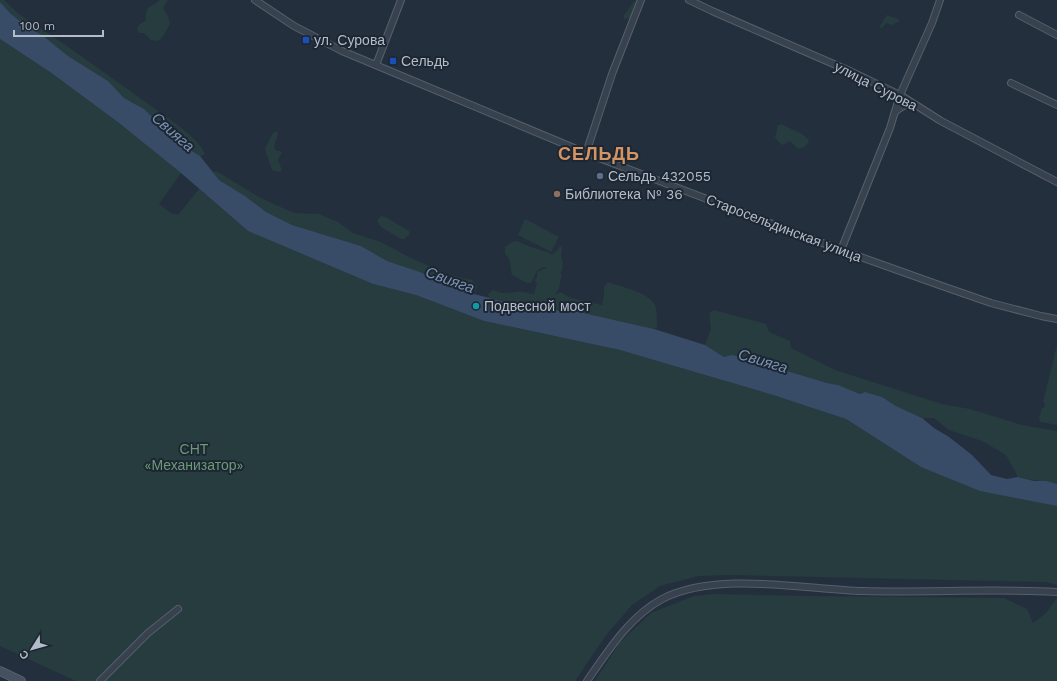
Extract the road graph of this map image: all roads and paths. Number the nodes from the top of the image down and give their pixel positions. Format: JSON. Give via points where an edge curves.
{"nodes":[{"id":1,"x":255,"y":0,"type":"edge"},
{"id":2,"x":401,"y":0,"type":"edge"},
{"id":3,"x":642,"y":0,"type":"edge"},
{"id":4,"x":689,"y":0,"type":"edge"},
{"id":5,"x":940,"y":0,"type":"edge"},
{"id":6,"x":1019,"y":15,"type":"dead end"},
{"id":7,"x":1057,"y":35,"type":"edge"},
{"id":8,"x":376,"y":65,"type":"junction"},
{"id":9,"x":1011,"y":82,"type":"dead end"},
{"id":10,"x":900,"y":96,"type":"junction"},
{"id":11,"x":910,"y":102,"type":"junction"},
{"id":12,"x":1057,"y":105,"type":"edge"},
{"id":13,"x":894,"y":113,"type":"junction"},
{"id":14,"x":586,"y":153,"type":"junction"},
{"id":15,"x":1057,"y":182,"type":"edge"},
{"id":16,"x":841,"y":250,"type":"junction"},
{"id":17,"x":1057,"y":319,"type":"edge"},
{"id":18,"x":1057,"y":592,"type":"edge"},
{"id":19,"x":178,"y":609,"type":"dead end"},
{"id":20,"x":0,"y":671,"type":"edge"},
{"id":21,"x":21,"y":681,"type":"edge"},
{"id":22,"x":100,"y":681,"type":"edge"},
{"id":23,"x":587,"y":681,"type":"edge"}],
"edges":[{"from":1,"to":8,"type":"street","name":"Старосельдинская улица","via":[[317,39]]},
{"from":2,"to":8,"type":"street"},
{"from":3,"to":14,"type":"street","via":[[612,74]]},
{"from":4,"to":10,"type":"street","name":"улица Сурова"},
{"from":5,"to":10,"type":"street"},
{"from":6,"to":7,"type":"street"},
{"from":8,"to":14,"type":"street","name":"Старосельдинская улица"},
{"from":9,"to":12,"type":"street"},
{"from":10,"to":11,"type":"street","name":"улица Сурова"},
{"from":10,"to":13,"type":"street"},
{"from":11,"to":13,"type":"street"},
{"from":11,"to":15,"type":"street","name":"улица Сурова"},
{"from":13,"to":16,"type":"street"},
{"from":14,"to":16,"type":"street","name":"Старосельдинская улица"},
{"from":16,"to":17,"type":"street","name":"Старосельдинская улица","via":[[991,303]]},
{"from":18,"to":23,"type":"street","via":[[863,591],[744,584],[710,585],[669,596],[641,613],[626,628]]},
{"from":19,"to":22,"type":"street"},
{"from":20,"to":21,"type":"main road"}]}
